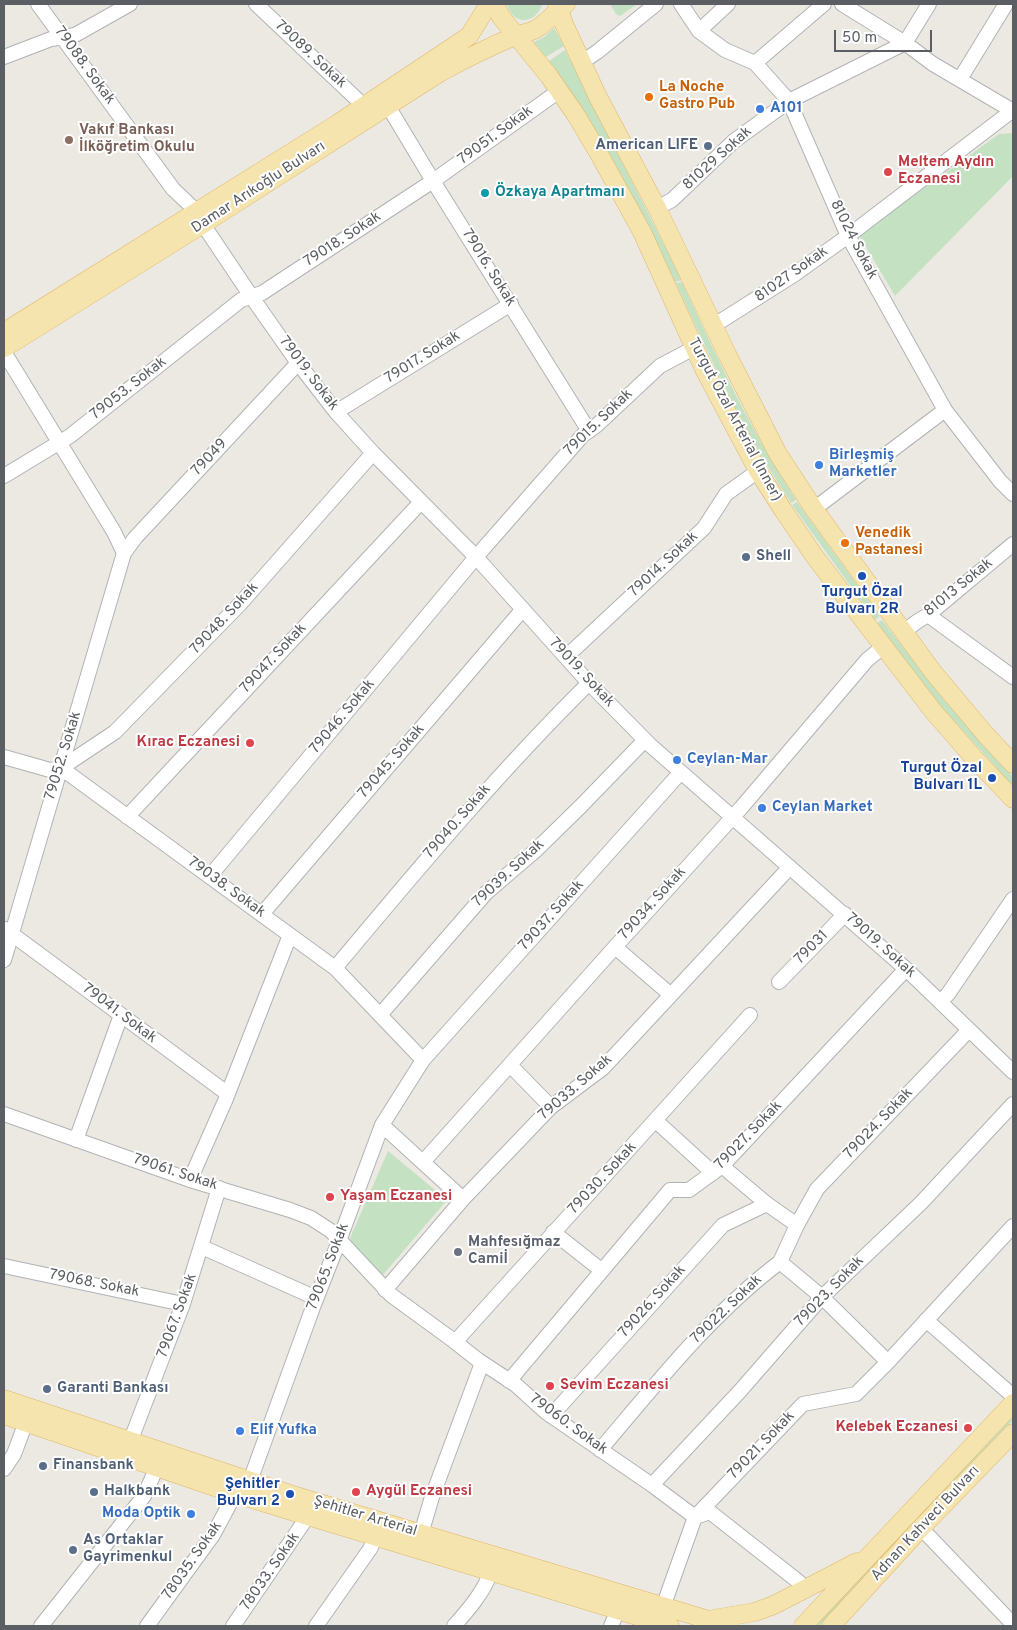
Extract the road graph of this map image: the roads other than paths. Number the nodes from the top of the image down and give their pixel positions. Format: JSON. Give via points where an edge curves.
{"nodes":[{"id":1,"x":38,"y":4,"type":"edge"},
{"id":2,"x":130,"y":4,"type":"edge"},
{"id":3,"x":256,"y":4,"type":"edge"},
{"id":4,"x":490,"y":4,"type":"edge"},
{"id":5,"x":495,"y":4,"type":"edge"},
{"id":6,"x":656,"y":4,"type":"edge"},
{"id":7,"x":681,"y":4,"type":"edge"},
{"id":8,"x":728,"y":4,"type":"edge"},
{"id":9,"x":824,"y":4,"type":"edge"},
{"id":10,"x":842,"y":4,"type":"edge"},
{"id":11,"x":929,"y":4,"type":"edge"},
{"id":12,"x":1006,"y":4,"type":"edge"},
{"id":13,"x":561,"y":6,"type":"edge"},
{"id":14,"x":699,"y":31,"type":"junction"},
{"id":15,"x":517,"y":35,"type":"junction"},
{"id":16,"x":62,"y":36,"type":"junction"},
{"id":17,"x":905,"y":43,"type":"junction"},
{"id":18,"x":4,"y":57,"type":"edge"},
{"id":19,"x":582,"y":62,"type":"junction"},
{"id":20,"x":755,"y":63,"type":"junction"},
{"id":21,"x":960,"y":80,"type":"junction"},
{"id":22,"x":559,"y":91,"type":"junction"},
{"id":23,"x":789,"y":101,"type":"junction"},
{"id":24,"x":364,"y":106,"type":"junction"},
{"id":25,"x":388,"y":106,"type":"junction"},
{"id":26,"x":1013,"y":111,"type":"edge"},
{"id":27,"x":433,"y":182,"type":"junction"},
{"id":28,"x":656,"y":208,"type":"junction"},
{"id":29,"x":199,"y":219,"type":"junction"},
{"id":30,"x":848,"y":236,"type":"junction"},
{"id":31,"x":251,"y":296,"type":"junction"},
{"id":32,"x":511,"y":304,"type":"junction"},
{"id":33,"x":713,"y":326,"type":"junction"},
{"id":34,"x":4,"y":332,"type":"edge"},
{"id":35,"x":4,"y":348,"type":"edge"},
{"id":36,"x":694,"y":348,"type":"junction"},
{"id":37,"x":4,"y":352,"type":"edge"},
{"id":38,"x":298,"y":364,"type":"junction"},
{"id":39,"x":945,"y":410,"type":"junction"},
{"id":40,"x":336,"y":412,"type":"junction"},
{"id":41,"x":589,"y":431,"type":"junction"},
{"id":42,"x":60,"y":442,"type":"junction"},
{"id":43,"x":373,"y":453,"type":"junction"},
{"id":44,"x":758,"y":471,"type":"junction"},
{"id":45,"x":4,"y":476,"type":"edge"},
{"id":46,"x":1013,"y":494,"type":"edge"},
{"id":47,"x":421,"y":502,"type":"junction"},
{"id":48,"x":814,"y":509,"type":"junction"},
{"id":49,"x":1013,"y":544,"type":"edge"},
{"id":50,"x":124,"y":553,"type":"junction"},
{"id":51,"x":476,"y":557,"type":"junction"},
{"id":52,"x":1008,"y":558,"type":"edge"},
{"id":53,"x":523,"y":609,"type":"junction"},
{"id":54,"x":928,"y":616,"type":"junction"},
{"id":55,"x":903,"y":632,"type":"junction"},
{"id":56,"x":884,"y":646,"type":"junction"},
{"id":57,"x":566,"y":657,"type":"junction"},
{"id":58,"x":1013,"y":676,"type":"edge"},
{"id":59,"x":589,"y":683,"type":"junction"},
{"id":60,"x":645,"y":740,"type":"junction"},
{"id":61,"x":4,"y":756,"type":"edge"},
{"id":62,"x":1013,"y":764,"type":"edge"},
{"id":63,"x":61,"y":768,"type":"junction"},
{"id":64,"x":681,"y":772,"type":"junction"},
{"id":65,"x":1013,"y":799,"type":"edge"},
{"id":66,"x":127,"y":817,"type":"junction"},
{"id":67,"x":732,"y":817,"type":"junction"},
{"id":68,"x":790,"y":867,"type":"junction"},
{"id":69,"x":210,"y":876,"type":"junction"},
{"id":70,"x":1013,"y":899,"type":"edge"},
{"id":71,"x":262,"y":914,"type":"junction"},
{"id":72,"x":845,"y":914,"type":"junction"},
{"id":73,"x":8,"y":931,"type":"edge"},
{"id":74,"x":290,"y":935,"type":"junction"},
{"id":75,"x":614,"y":947,"type":"junction"},
{"id":76,"x":4,"y":960,"type":"edge"},
{"id":77,"x":335,"y":968,"type":"junction"},
{"id":78,"x":906,"y":969,"type":"junction"},
{"id":79,"x":779,"y":982,"type":"dead end"},
{"id":80,"x":671,"y":995,"type":"junction"},
{"id":81,"x":941,"y":1001,"type":"junction"},
{"id":82,"x":380,"y":1014,"type":"junction"},
{"id":83,"x":121,"y":1015,"type":"junction"},
{"id":84,"x":750,"y":1015,"type":"dead end"},
{"id":85,"x":970,"y":1030,"type":"junction"},
{"id":86,"x":423,"y":1060,"type":"junction"},
{"id":87,"x":510,"y":1065,"type":"junction"},
{"id":88,"x":1013,"y":1072,"type":"edge"},
{"id":89,"x":228,"y":1094,"type":"junction"},
{"id":90,"x":1013,"y":1104,"type":"edge"},
{"id":91,"x":551,"y":1107,"type":"junction"},
{"id":92,"x":4,"y":1114,"type":"edge"},
{"id":93,"x":656,"y":1121,"type":"junction"},
{"id":94,"x":382,"y":1125,"type":"junction"},
{"id":95,"x":76,"y":1140,"type":"junction"},
{"id":96,"x":423,"y":1162,"type":"junction"},
{"id":97,"x":718,"y":1170,"type":"junction"},
{"id":98,"x":190,"y":1180,"type":"junction"},
{"id":99,"x":219,"y":1188,"type":"junction"},
{"id":100,"x":464,"y":1199,"type":"junction"},
{"id":101,"x":767,"y":1204,"type":"junction"},
{"id":102,"x":797,"y":1224,"type":"junction"},
{"id":103,"x":1013,"y":1226,"type":"edge"},
{"id":104,"x":554,"y":1232,"type":"junction"},
{"id":105,"x":339,"y":1241,"type":"junction"},
{"id":106,"x":202,"y":1247,"type":"junction"},
{"id":107,"x":780,"y":1262,"type":"junction"},
{"id":108,"x":4,"y":1266,"type":"edge"},
{"id":109,"x":601,"y":1270,"type":"junction"},
{"id":110,"x":386,"y":1290,"type":"junction"},
{"id":111,"x":822,"y":1297,"type":"junction"},
{"id":112,"x":316,"y":1298,"type":"junction"},
{"id":113,"x":183,"y":1304,"type":"junction"},
{"id":114,"x":926,"y":1320,"type":"junction"},
{"id":115,"x":455,"y":1342,"type":"junction"},
{"id":116,"x":888,"y":1362,"type":"junction"},
{"id":117,"x":482,"y":1363,"type":"junction"},
{"id":118,"x":509,"y":1381,"type":"junction"},
{"id":119,"x":1013,"y":1396,"type":"edge"},
{"id":120,"x":4,"y":1399,"type":"edge"},
{"id":121,"x":1013,"y":1403,"type":"edge"},
{"id":122,"x":4,"y":1415,"type":"edge"},
{"id":123,"x":551,"y":1416,"type":"junction"},
{"id":124,"x":26,"y":1422,"type":"junction"},
{"id":125,"x":1013,"y":1433,"type":"edge"},
{"id":126,"x":130,"y":1442,"type":"junction"},
{"id":127,"x":600,"y":1450,"type":"junction"},
{"id":128,"x":157,"y":1467,"type":"junction"},
{"id":129,"x":4,"y":1469,"type":"edge"},
{"id":130,"x":250,"y":1481,"type":"junction"},
{"id":131,"x":652,"y":1485,"type":"junction"},
{"id":132,"x":235,"y":1494,"type":"junction"},
{"id":133,"x":308,"y":1516,"type":"junction"},
{"id":134,"x":695,"y":1517,"type":"junction"},
{"id":135,"x":921,"y":1528,"type":"junction"},
{"id":136,"x":421,"y":1534,"type":"junction"},
{"id":137,"x":376,"y":1537,"type":"junction"},
{"id":138,"x":868,"y":1557,"type":"junction"},
{"id":139,"x":491,"y":1572,"type":"junction"},
{"id":140,"x":804,"y":1589,"type":"junction"},
{"id":141,"x":663,"y":1607,"type":"junction"},
{"id":142,"x":614,"y":1618,"type":"edge"},
{"id":143,"x":705,"y":1620,"type":"junction"},
{"id":144,"x":837,"y":1623,"type":"edge"},
{"id":145,"x":41,"y":1626,"type":"edge"},
{"id":146,"x":147,"y":1626,"type":"edge"},
{"id":147,"x":234,"y":1626,"type":"edge"},
{"id":148,"x":316,"y":1626,"type":"edge"},
{"id":149,"x":454,"y":1626,"type":"edge"},
{"id":150,"x":670,"y":1626,"type":"edge"},
{"id":151,"x":729,"y":1626,"type":"edge"},
{"id":152,"x":804,"y":1626,"type":"edge"},
{"id":153,"x":1012,"y":1626,"type":"edge"}],
"edges":[{"from":1,"to":16,"type":"street","name":"79088. Sokak"},
{"from":2,"to":16,"type":"street","via":[[74,34]]},
{"from":3,"to":24,"type":"street","name":"79089. Sokak"},
{"from":4,"to":24,"type":"main road","name":"Damar Arıkoğlu Bulvarı","via":[[469,36]]},
{"from":5,"to":15,"type":"main road","name":"Turgut Özal Arterial (Inner)","via":[[501,17]]},
{"from":6,"to":19,"type":"street"},
{"from":7,"to":14,"type":"street","name":"81024 Sokak"},
{"from":8,"to":14,"type":"street"},
{"from":9,"to":20,"type":"street"},
{"from":10,"to":17,"type":"street"},
{"from":11,"to":17,"type":"street"},
{"from":12,"to":21,"type":"street"},
{"from":13,"to":15,"type":"main road","name":"Damar Arıkoğlu Bulvarı","via":[[550,20],[538,28]]},
{"from":13,"to":19,"type":"main road","name":"Turgut Özal Arterial (Inner)"},
{"from":14,"to":20,"type":"street","name":"81024 Sokak","via":[[725,50]]},
{"from":15,"to":22,"type":"main road","name":"Turgut Özal Arterial (Inner)"},
{"from":15,"to":25,"type":"main road","name":"Damar Arıkoğlu Bulvarı","via":[[441,72]]},
{"from":16,"to":18,"type":"street"},
{"from":16,"to":29,"type":"street","name":"79088. Sokak","via":[[173,189]]},
{"from":17,"to":21,"type":"street"},
{"from":17,"to":23,"type":"street","name":"81029 Sokak"},
{"from":19,"to":28,"type":"main road","name":"Turgut Özal Arterial (Inner)"},
{"from":20,"to":23,"type":"street","name":"81024 Sokak"},
{"from":21,"to":26,"type":"street"},
{"from":22,"to":27,"type":"street","name":"79051. Sokak"},
{"from":22,"to":36,"type":"main road","name":"Turgut Özal Arterial (Inner)","via":[[628,204]]},
{"from":23,"to":28,"type":"street","name":"81029 Sokak","via":[[734,141],[672,200]]},
{"from":23,"to":30,"type":"street","name":"81024 Sokak"},
{"from":24,"to":29,"type":"main road","name":"Damar Arıkoğlu Bulvarı"},
{"from":25,"to":27,"type":"street","name":"79016. Sokak"},
{"from":25,"to":29,"type":"main road","name":"Damar Arıkoğlu Bulvarı"},
{"from":26,"to":30,"type":"street","name":"81027 Sokak"},
{"from":27,"to":31,"type":"street","name":"79018. Sokak","via":[[262,293]]},
{"from":27,"to":32,"type":"street","name":"79016. Sokak"},
{"from":28,"to":33,"type":"main road","name":"Turgut Özal Arterial (Inner)"},
{"from":29,"to":31,"type":"street","name":"79019. Sokak"},
{"from":29,"to":34,"type":"main road","name":"Damar Arıkoğlu Bulvarı"},
{"from":29,"to":35,"type":"main road","name":"Damar Arıkoğlu Bulvarı"},
{"from":30,"to":33,"type":"street","name":"81027 Sokak"},
{"from":30,"to":39,"type":"street","name":"81024 Sokak"},
{"from":31,"to":38,"type":"street","name":"79019. Sokak"},
{"from":31,"to":42,"type":"street","name":"79053. Sokak","via":[[241,300]]},
{"from":32,"to":40,"type":"street","name":"79017. Sokak"},
{"from":32,"to":41,"type":"street","name":"79016. Sokak"},
{"from":33,"to":48,"type":"main road","name":"Turgut Özal Arterial (Inner)","via":[[778,454]]},
{"from":36,"to":41,"type":"street","name":"79015. Sokak","via":[[660,366]]},
{"from":36,"to":44,"type":"main road","name":"Turgut Özal Arterial (Inner)"},
{"from":37,"to":42,"type":"street"},
{"from":38,"to":40,"type":"street","name":"79019. Sokak"},
{"from":38,"to":50,"type":"street","name":"79049"},
{"from":39,"to":46,"type":"street","name":"81024 Sokak"},
{"from":39,"to":48,"type":"street"},
{"from":40,"to":43,"type":"street","name":"79019. Sokak"},
{"from":41,"to":51,"type":"street","name":"79015. Sokak"},
{"from":42,"to":45,"type":"street","name":"79053. Sokak"},
{"from":42,"to":50,"type":"street"},
{"from":43,"to":47,"type":"street","name":"79019. Sokak"},
{"from":43,"to":63,"type":"street","name":"79048. Sokak","via":[[240,604],[116,732]]},
{"from":44,"to":56,"type":"main road","name":"Turgut Özal Arterial (Inner)","via":[[815,557]]},
{"from":44,"to":57,"type":"street","name":"79014. Sokak","via":[[726,494],[704,528]]},
{"from":47,"to":51,"type":"street","name":"79019. Sokak"},
{"from":47,"to":66,"type":"street","name":"79047. Sokak"},
{"from":48,"to":55,"type":"main road","name":"Turgut Özal Arterial (Inner)"},
{"from":49,"to":52,"type":"street","name":"81013 Sokak"},
{"from":50,"to":63,"type":"street","name":"79052. Sokak"},
{"from":51,"to":53,"type":"street","name":"79019. Sokak"},
{"from":51,"to":69,"type":"street","name":"79046. Sokak"},
{"from":52,"to":54,"type":"street","name":"81013 Sokak"},
{"from":53,"to":57,"type":"street","name":"79019. Sokak"},
{"from":53,"to":71,"type":"street","name":"79045. Sokak"},
{"from":54,"to":55,"type":"street","name":"81013 Sokak"},
{"from":54,"to":58,"type":"street"},
{"from":55,"to":62,"type":"main road","name":"Turgut Özal Arterial (Inner)","via":[[952,696]]},
{"from":56,"to":65,"type":"main road","name":"Turgut Özal Arterial (Inner)","via":[[938,717]]},
{"from":56,"to":67,"type":"street","name":"79034. Sokak","via":[[867,660]]},
{"from":57,"to":59,"type":"street","name":"79019. Sokak"},
{"from":59,"to":60,"type":"street","name":"79019. Sokak"},
{"from":59,"to":77,"type":"street","name":"79040. Sokak","via":[[488,788]]},
{"from":60,"to":64,"type":"street","name":"79019. Sokak"},
{"from":60,"to":82,"type":"street","name":"79039. Sokak","via":[[535,851],[486,893]]},
{"from":61,"to":63,"type":"street","via":[[50,770]]},
{"from":63,"to":66,"type":"street","name":"79038. Sokak"},
{"from":63,"to":73,"type":"street","name":"79052. Sokak"},
{"from":64,"to":67,"type":"street","name":"79019. Sokak"},
{"from":64,"to":86,"type":"street","name":"79037. Sokak"},
{"from":66,"to":69,"type":"street","name":"79038. Sokak"},
{"from":67,"to":68,"type":"street","name":"79019. Sokak"},
{"from":67,"to":75,"type":"street","name":"79034. Sokak"},
{"from":68,"to":72,"type":"street","name":"79019. Sokak"},
{"from":68,"to":80,"type":"street","name":"79033. Sokak"},
{"from":69,"to":71,"type":"street","name":"79038. Sokak"},
{"from":70,"to":81,"type":"street"},
{"from":71,"to":74,"type":"street","name":"79038. Sokak"},
{"from":72,"to":78,"type":"street","name":"79019. Sokak"},
{"from":72,"to":79,"type":"street","name":"79031"},
{"from":73,"to":76,"type":"street","name":"79052. Sokak"},
{"from":73,"to":83,"type":"street","name":"79041. Sokak"},
{"from":74,"to":77,"type":"street","name":"79038. Sokak"},
{"from":74,"to":89,"type":"street"},
{"from":75,"to":80,"type":"street"},
{"from":75,"to":87,"type":"street","name":"79034. Sokak"},
{"from":77,"to":82,"type":"street","name":"79038. Sokak"},
{"from":78,"to":81,"type":"street","name":"79019. Sokak"},
{"from":78,"to":97,"type":"street","name":"79027. Sokak"},
{"from":80,"to":91,"type":"street","name":"79033. Sokak","via":[[603,1068]]},
{"from":81,"to":85,"type":"street","name":"79019. Sokak"},
{"from":82,"to":86,"type":"street","name":"79038. Sokak"},
{"from":83,"to":89,"type":"street","name":"79041. Sokak"},
{"from":83,"to":95,"type":"street"},
{"from":84,"to":93,"type":"street","name":"79030. Sokak"},
{"from":85,"to":88,"type":"street","name":"79019. Sokak"},
{"from":85,"to":102,"type":"street","name":"79024. Sokak","via":[[817,1189]]},
{"from":86,"to":94,"type":"street","name":"79065. Sokak"},
{"from":87,"to":91,"type":"street"},
{"from":87,"to":96,"type":"street","name":"79034. Sokak"},
{"from":89,"to":98,"type":"street"},
{"from":90,"to":111,"type":"street","name":"79023. Sokak","via":[[920,1203]]},
{"from":91,"to":100,"type":"street","name":"79033. Sokak"},
{"from":92,"to":95,"type":"street","name":"79061. Sokak"},
{"from":93,"to":97,"type":"street"},
{"from":93,"to":104,"type":"street","name":"79030. Sokak"},
{"from":94,"to":96,"type":"street"},
{"from":94,"to":105,"type":"street","name":"79065. Sokak"},
{"from":95,"to":98,"type":"street","name":"79061. Sokak"},
{"from":96,"to":100,"type":"street"},
{"from":97,"to":101,"type":"street"},
{"from":97,"to":109,"type":"street","name":"79027. Sokak","via":[[689,1190],[670,1190]]},
{"from":98,"to":99,"type":"street","name":"79061. Sokak"},
{"from":99,"to":105,"type":"street","name":"79061. Sokak","via":[[311,1218],[331,1231]]},
{"from":99,"to":106,"type":"street","name":"79067. Sokak"},
{"from":100,"to":110,"type":"street","name":"79033. Sokak"},
{"from":101,"to":102,"type":"street"},
{"from":101,"to":123,"type":"street","name":"79026. Sokak","via":[[723,1224]]},
{"from":102,"to":107,"type":"street","name":"79024. Sokak"},
{"from":103,"to":114,"type":"street","name":"79021. Sokak"},
{"from":104,"to":109,"type":"street"},
{"from":104,"to":115,"type":"street","name":"79030. Sokak"},
{"from":105,"to":110,"type":"street","name":"79060. Sokak"},
{"from":105,"to":112,"type":"street","name":"79065. Sokak"},
{"from":106,"to":112,"type":"street"},
{"from":106,"to":113,"type":"street","name":"79067. Sokak"},
{"from":107,"to":111,"type":"street"},
{"from":107,"to":127,"type":"street","name":"79022. Sokak","via":[[751,1284],[676,1360]]},
{"from":108,"to":113,"type":"street","name":"79068. Sokak"},
{"from":109,"to":118,"type":"street","name":"79027. Sokak"},
{"from":110,"to":115,"type":"street","name":"79060. Sokak"},
{"from":111,"to":116,"type":"street"},
{"from":111,"to":131,"type":"street","name":"79023. Sokak","via":[[740,1392]]},
{"from":112,"to":130,"type":"street","name":"79065. Sokak"},
{"from":113,"to":126,"type":"street","name":"79067. Sokak"},
{"from":114,"to":116,"type":"street","name":"79021. Sokak"},
{"from":114,"to":119,"type":"street"},
{"from":115,"to":117,"type":"street","name":"79060. Sokak"},
{"from":116,"to":134,"type":"street","name":"79021. Sokak","via":[[856,1394],[803,1404]]},
{"from":117,"to":118,"type":"street","name":"79060. Sokak"},
{"from":117,"to":136,"type":"street"},
{"from":118,"to":123,"type":"street","name":"79060. Sokak"},
{"from":120,"to":126,"type":"main road","name":"Şehitler Arterial"},
{"from":121,"to":138,"type":"main road","name":"Adnan Kahveci Bulvarı"},
{"from":122,"to":124,"type":"main road","name":"Şehitler Arterial"},
{"from":123,"to":127,"type":"street","name":"79060. Sokak"},
{"from":124,"to":128,"type":"main road","name":"Şehitler Arterial"},
{"from":124,"to":129,"type":"street","via":[[14,1454]]},
{"from":125,"to":135,"type":"main road","name":"Adnan Kahveci Bulvarı"},
{"from":126,"to":130,"type":"main road","name":"Şehitler Arterial"},
{"from":127,"to":131,"type":"street","name":"79060. Sokak"},
{"from":128,"to":132,"type":"main road","name":"Şehitler Arterial"},
{"from":128,"to":145,"type":"street","via":[[144,1496]]},
{"from":130,"to":136,"type":"main road","name":"Şehitler Arterial"},
{"from":131,"to":134,"type":"street","name":"79060. Sokak"},
{"from":132,"to":133,"type":"main road","name":"Şehitler Arterial"},
{"from":132,"to":146,"type":"street","name":"78035. Sokak","via":[[213,1535]]},
{"from":133,"to":137,"type":"main road","name":"Şehitler Arterial"},
{"from":133,"to":147,"type":"street","name":"78033. Sokak"},
{"from":134,"to":140,"type":"street","via":[[710,1512]]},
{"from":134,"to":141,"type":"street","name":"79021. Sokak"},
{"from":135,"to":144,"type":"main road","name":"Adnan Kahveci Bulvarı"},
{"from":135,"to":153,"type":"street"},
{"from":136,"to":141,"type":"main road","name":"Şehitler Arterial"},
{"from":137,"to":139,"type":"main road","name":"Şehitler Arterial"},
{"from":137,"to":148,"type":"street"},
{"from":138,"to":140,"type":"main road"},
{"from":138,"to":152,"type":"main road","name":"Adnan Kahveci Bulvarı"},
{"from":139,"to":142,"type":"main road","name":"Şehitler Arterial"},
{"from":139,"to":149,"type":"street","via":[[474,1604]]},
{"from":140,"to":143,"type":"main road","via":[[755,1612]]},
{"from":141,"to":143,"type":"main road","name":"Şehitler Arterial"},
{"from":142,"to":150,"type":"main road","name":"Şehitler Arterial"},
{"from":143,"to":151,"type":"main road","name":"Şehitler Arterial"}]}
